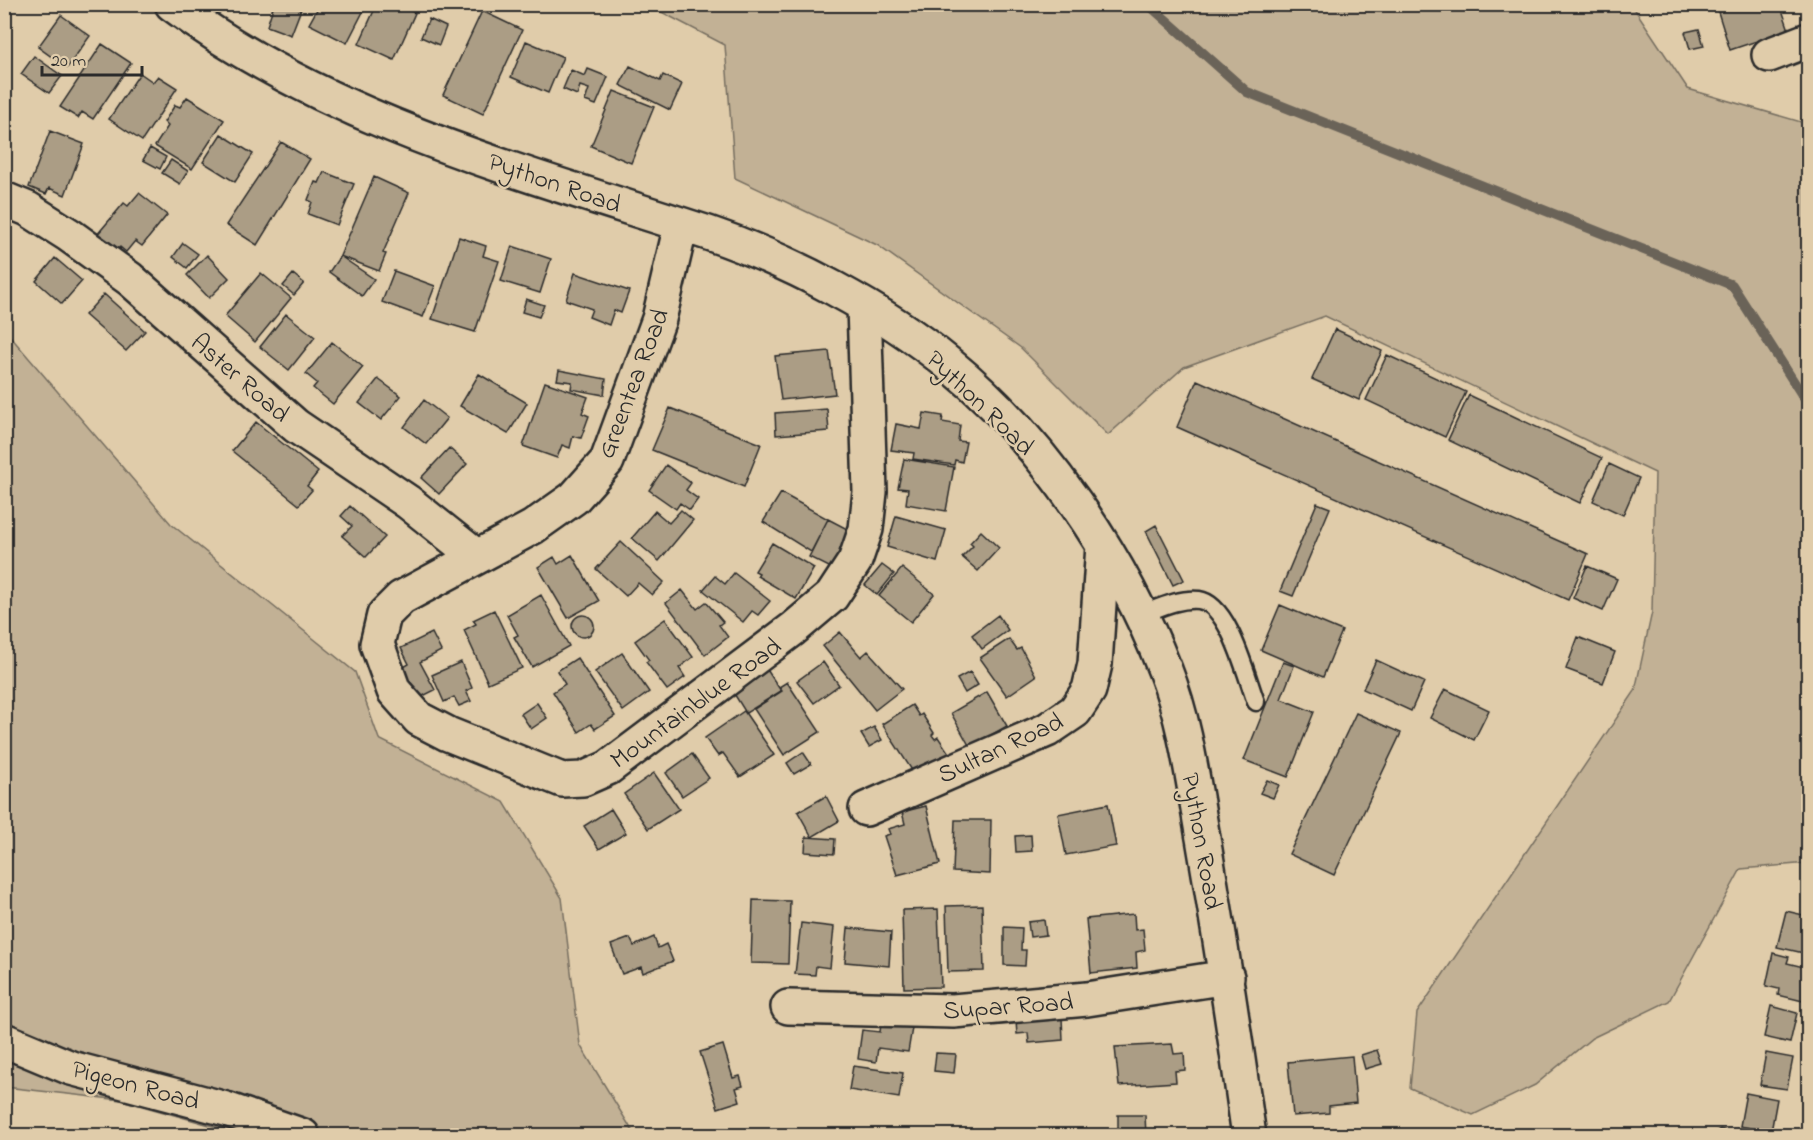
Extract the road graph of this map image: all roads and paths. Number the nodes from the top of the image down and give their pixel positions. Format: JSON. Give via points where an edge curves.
{"nodes":[{"id":1,"x":172,"y":4,"type":"edge"},
{"id":2,"x":1809,"y":40,"type":"edge"},
{"id":3,"x":1769,"y":55,"type":"dead end"},
{"id":4,"x":4,"y":199,"type":"edge"},
{"id":5,"x":681,"y":225,"type":"junction"},
{"id":6,"x":864,"y":306,"type":"junction"},
{"id":7,"x":1103,"y":545,"type":"junction"},
{"id":8,"x":477,"y":557,"type":"junction"},
{"id":9,"x":418,"y":589,"type":"joint"},
{"id":10,"x":1140,"y":615,"type":"junction"},
{"id":11,"x":1256,"y":702,"type":"dead end"},
{"id":12,"x":866,"y":809,"type":"dead end"},
{"id":13,"x":1227,"y":977,"type":"junction"},
{"id":14,"x":788,"y":1006,"type":"dead end"},
{"id":15,"x":4,"y":1040,"type":"edge"},
{"id":16,"x":303,"y":1136,"type":"edge"},
{"id":17,"x":1250,"y":1136,"type":"edge"}],
"edges":[{"from":1,"to":5,"type":"street","name":"Python Road","via":[[258,62],[329,98],[435,141]]},
{"from":2,"to":3,"type":"street"},
{"from":4,"to":8,"type":"street","name":"Aster Road","via":[[28,209],[130,279],[296,426],[408,502]]},
{"from":5,"to":6,"type":"street","name":"Python Road","via":[[770,257]]},
{"from":5,"to":8,"type":"street","name":"Greentea Road","via":[[659,319],[607,461],[574,498]]},
{"from":6,"to":7,"type":"street","name":"Python Road","via":[[950,364],[1011,423]]},
{"from":6,"to":9,"type":"street","name":"Mountainblue Road","via":[[870,492],[866,529],[855,561],[832,596],[793,629],[608,768],[583,779],[562,780],[448,734],[419,718],[394,691],[377,644],[384,615],[400,598]]},
{"from":7,"to":10,"type":"street","name":"Python Road"},
{"from":7,"to":12,"type":"street","name":"Sultan Road","via":[[1095,664],[1089,690],[1075,711],[1047,730]]},
{"from":8,"to":9,"type":"street","name":"Greentea Road"},
{"from":10,"to":11,"type":"lane","via":[[1189,600],[1212,605],[1224,618]]},
{"from":10,"to":13,"type":"street","name":"Python Road","via":[[1166,672],[1184,737]]},
{"from":13,"to":14,"type":"street","name":"Supar Road","via":[[1087,999],[953,1011]]},
{"from":13,"to":17,"type":"street","name":"Python Road"},
{"from":15,"to":16,"type":"street","name":"Pigeon Road","via":[[71,1068],[226,1109]]}]}
